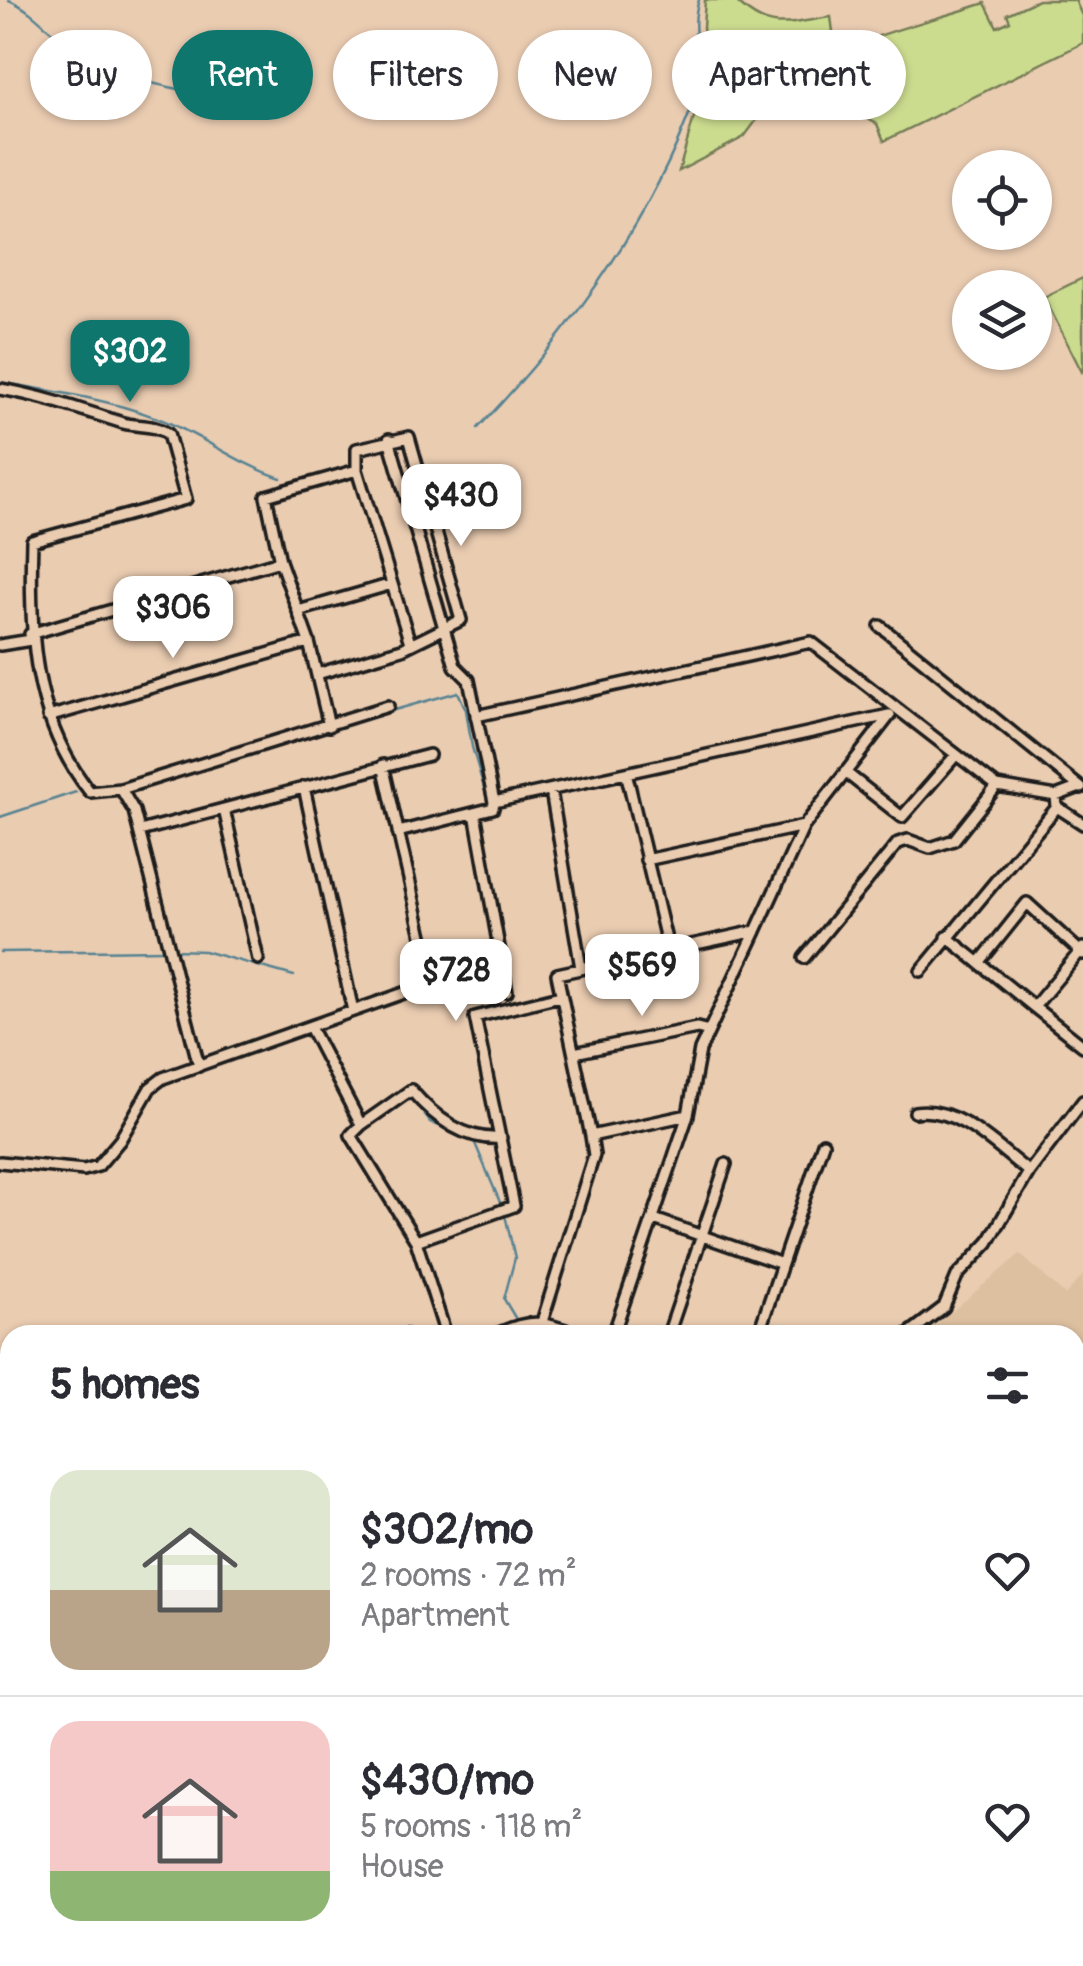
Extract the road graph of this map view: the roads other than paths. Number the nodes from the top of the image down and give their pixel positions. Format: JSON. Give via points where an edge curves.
{"nodes":[{"id":1,"x":0,"y":389,"type":"edge"},
{"id":2,"x":389,"y":439,"type":"junction"},
{"id":3,"x":358,"y":470,"type":"junction"},
{"id":4,"x":280,"y":561,"type":"junction"},
{"id":5,"x":392,"y":584,"type":"junction"},
{"id":6,"x":298,"y":611,"type":"junction"},
{"id":7,"x":880,"y":626,"type":"dead end"},
{"id":8,"x":443,"y":629,"type":"junction"},
{"id":9,"x":30,"y":637,"type":"junction"},
{"id":10,"x":309,"y":642,"type":"junction"},
{"id":11,"x":410,"y":643,"type":"junction"},
{"id":12,"x":0,"y":645,"type":"edge"},
{"id":13,"x":318,"y":674,"type":"junction"},
{"id":14,"x":388,"y":706,"type":"dead end"},
{"id":15,"x":894,"y":711,"type":"junction"},
{"id":16,"x":476,"y":716,"type":"junction"},
{"id":17,"x":48,"y":717,"type":"junction"},
{"id":18,"x":329,"y":726,"type":"junction"},
{"id":19,"x":429,"y":755,"type":"dead end"},
{"id":20,"x":956,"y":755,"type":"junction"},
{"id":21,"x":383,"y":765,"type":"junction"},
{"id":22,"x":844,"y":772,"type":"junction"},
{"id":23,"x":627,"y":776,"type":"junction"},
{"id":24,"x":997,"y":786,"type":"junction"},
{"id":25,"x":304,"y":787,"type":"junction"},
{"id":26,"x":1081,"y":788,"type":"edge"},
{"id":27,"x":121,"y":789,"type":"junction"},
{"id":28,"x":551,"y":791,"type":"junction"},
{"id":29,"x":1056,"y":801,"type":"junction"},
{"id":30,"x":494,"y":802,"type":"junction"},
{"id":31,"x":224,"y":809,"type":"junction"},
{"id":32,"x":475,"y":813,"type":"junction"},
{"id":33,"x":1083,"y":824,"type":"edge"},
{"id":34,"x":804,"y":826,"type":"junction"},
{"id":35,"x":140,"y":831,"type":"junction"},
{"id":36,"x":398,"y":832,"type":"junction"},
{"id":37,"x":646,"y":860,"type":"junction"},
{"id":38,"x":756,"y":931,"type":"junction"},
{"id":39,"x":947,"y":938,"type":"junction"},
{"id":40,"x":668,"y":948,"type":"junction"},
{"id":41,"x":425,"y":949,"type":"dead end"},
{"id":42,"x":1082,"y":951,"type":"edge"},
{"id":43,"x":804,"y":958,"type":"dead end"},
{"id":44,"x":258,"y":960,"type":"dead end"},
{"id":45,"x":979,"y":963,"type":"junction"},
{"id":46,"x":580,"y":968,"type":"junction"},
{"id":47,"x":921,"y":971,"type":"dead end"},
{"id":48,"x":407,"y":992,"type":"dead end"},
{"id":49,"x":508,"y":992,"type":"dead end"},
{"id":50,"x":560,"y":996,"type":"junction"},
{"id":51,"x":1034,"y":1008,"type":"junction"},
{"id":52,"x":353,"y":1011,"type":"junction"},
{"id":53,"x":310,"y":1029,"type":"junction"},
{"id":54,"x":709,"y":1031,"type":"junction"},
{"id":55,"x":1083,"y":1046,"type":"edge"},
{"id":56,"x":574,"y":1053,"type":"junction"},
{"id":57,"x":199,"y":1066,"type":"junction"},
{"id":58,"x":1083,"y":1102,"type":"edge"},
{"id":59,"x":916,"y":1112,"type":"dead end"},
{"id":60,"x":688,"y":1115,"type":"junction"},
{"id":61,"x":362,"y":1125,"type":"junction"},
{"id":62,"x":591,"y":1136,"type":"junction"},
{"id":63,"x":502,"y":1138,"type":"junction"},
{"id":64,"x":822,"y":1143,"type":"dead end"},
{"id":65,"x":0,"y":1162,"type":"edge"},
{"id":66,"x":726,"y":1164,"type":"dead end"},
{"id":67,"x":1029,"y":1172,"type":"junction"},
{"id":68,"x":654,"y":1218,"type":"junction"},
{"id":69,"x":702,"y":1236,"type":"junction"},
{"id":70,"x":416,"y":1242,"type":"junction"},
{"id":71,"x":782,"y":1264,"type":"junction"},
{"id":72,"x":542,"y":1322,"type":"junction"},
{"id":73,"x":443,"y":1325,"type":"edge"},
{"id":74,"x":516,"y":1325,"type":"edge"},
{"id":75,"x":551,"y":1325,"type":"edge"},
{"id":76,"x":617,"y":1325,"type":"edge"},
{"id":77,"x":671,"y":1325,"type":"edge"},
{"id":78,"x":761,"y":1325,"type":"edge"},
{"id":79,"x":920,"y":1325,"type":"edge"}],
"edges":[{"from":1,"to":9,"type":"street","via":[[161,428],[186,499],[32,541]]},
{"from":2,"to":3,"type":"street","via":[[358,449]]},
{"from":2,"to":8,"type":"street"},
{"from":2,"to":8,"type":"street","via":[[407,435],[461,617]]},
{"from":3,"to":4,"type":"street","via":[[266,496]]},
{"from":3,"to":5,"type":"street"},
{"from":4,"to":6,"type":"street"},
{"from":4,"to":9,"type":"street"},
{"from":5,"to":6,"type":"street"},
{"from":5,"to":11,"type":"street"},
{"from":6,"to":10,"type":"street"},
{"from":7,"to":26,"type":"street"},
{"from":8,"to":11,"type":"street"},
{"from":8,"to":16,"type":"street","via":[[455,666],[469,680]]},
{"from":9,"to":12,"type":"street"},
{"from":9,"to":17,"type":"street"},
{"from":10,"to":13,"type":"street"},
{"from":10,"to":17,"type":"street"},
{"from":11,"to":13,"type":"street"},
{"from":13,"to":18,"type":"street"},
{"from":14,"to":18,"type":"street"},
{"from":15,"to":16,"type":"street","via":[[817,644],[805,642]]},
{"from":15,"to":20,"type":"street"},
{"from":15,"to":22,"type":"street"},
{"from":15,"to":23,"type":"street"},
{"from":16,"to":30,"type":"street"},
{"from":17,"to":27,"type":"street","via":[[90,792]]},
{"from":18,"to":27,"type":"street"},
{"from":19,"to":21,"type":"street"},
{"from":20,"to":22,"type":"street","via":[[902,816]]},
{"from":20,"to":24,"type":"street"},
{"from":21,"to":25,"type":"street"},
{"from":21,"to":36,"type":"street"},
{"from":22,"to":34,"type":"street"},
{"from":23,"to":28,"type":"street"},
{"from":23,"to":37,"type":"street"},
{"from":24,"to":29,"type":"street"},
{"from":24,"to":43,"type":"street","via":[[954,840],[930,848],[898,843]]},
{"from":25,"to":31,"type":"street"},
{"from":25,"to":52,"type":"street"},
{"from":26,"to":29,"type":"street"},
{"from":27,"to":35,"type":"street"},
{"from":28,"to":30,"type":"street"},
{"from":28,"to":46,"type":"street"},
{"from":29,"to":33,"type":"street"},
{"from":29,"to":39,"type":"street"},
{"from":30,"to":32,"type":"street"},
{"from":31,"to":35,"type":"street"},
{"from":31,"to":44,"type":"street"},
{"from":32,"to":36,"type":"street"},
{"from":32,"to":49,"type":"street"},
{"from":34,"to":37,"type":"street"},
{"from":34,"to":38,"type":"street"},
{"from":35,"to":57,"type":"street"},
{"from":36,"to":41,"type":"street"},
{"from":37,"to":40,"type":"street"},
{"from":38,"to":40,"type":"street"},
{"from":38,"to":54,"type":"street"},
{"from":39,"to":45,"type":"street"},
{"from":39,"to":47,"type":"street"},
{"from":40,"to":46,"type":"street"},
{"from":42,"to":45,"type":"street","via":[[1027,903]]},
{"from":42,"to":51,"type":"street"},
{"from":45,"to":51,"type":"street"},
{"from":46,"to":50,"type":"street","via":[[557,974]]},
{"from":48,"to":52,"type":"street"},
{"from":50,"to":56,"type":"street"},
{"from":50,"to":63,"type":"street","via":[[475,1017]]},
{"from":51,"to":55,"type":"street"},
{"from":52,"to":53,"type":"street"},
{"from":53,"to":57,"type":"street"},
{"from":53,"to":61,"type":"street"},
{"from":54,"to":56,"type":"street"},
{"from":54,"to":60,"type":"street"},
{"from":56,"to":62,"type":"street"},
{"from":57,"to":65,"type":"street","via":[[150,1088],[98,1166]]},
{"from":58,"to":67,"type":"street"},
{"from":59,"to":67,"type":"street","via":[[934,1109],[956,1118]]},
{"from":60,"to":62,"type":"street"},
{"from":60,"to":68,"type":"street"},
{"from":61,"to":63,"type":"street","via":[[411,1090],[434,1118],[484,1140]]},
{"from":61,"to":70,"type":"street","via":[[350,1135]]},
{"from":62,"to":72,"type":"street","via":[[594,1155]]},
{"from":63,"to":70,"type":"street","via":[[514,1206]]},
{"from":64,"to":71,"type":"street"},
{"from":66,"to":69,"type":"street"},
{"from":67,"to":79,"type":"street","via":[[988,1243],[956,1276],[944,1307]]},
{"from":68,"to":69,"type":"street"},
{"from":68,"to":76,"type":"street"},
{"from":69,"to":71,"type":"street"},
{"from":69,"to":77,"type":"street"},
{"from":70,"to":73,"type":"street"},
{"from":71,"to":78,"type":"street"},
{"from":72,"to":74,"type":"street"},
{"from":72,"to":75,"type":"street"}]}
